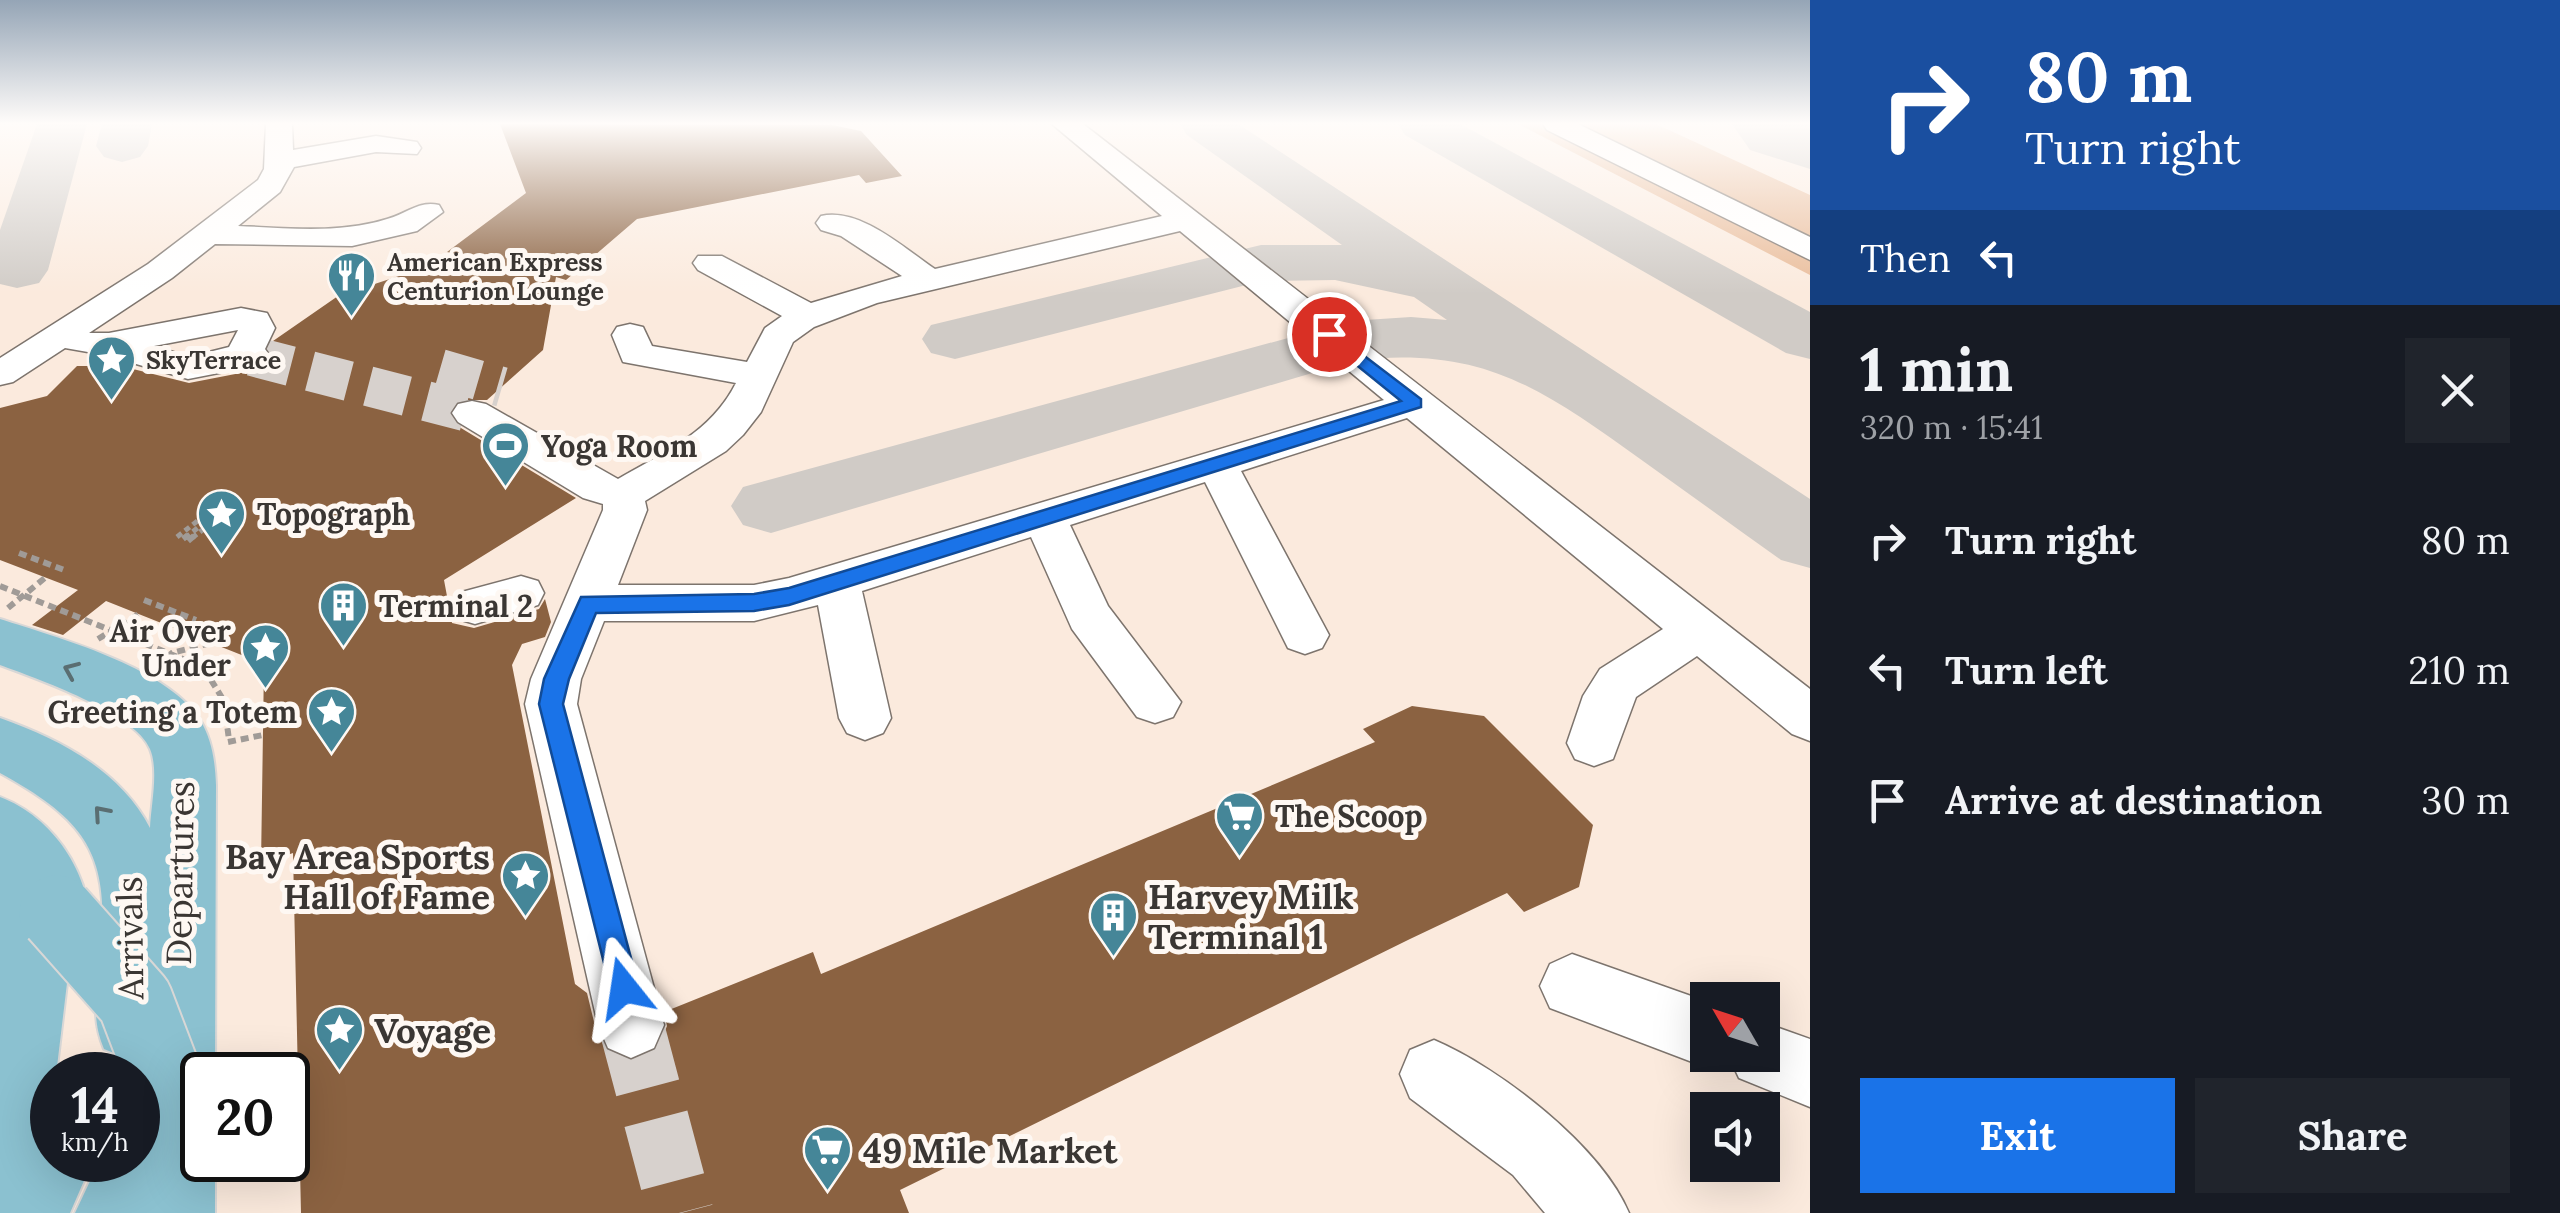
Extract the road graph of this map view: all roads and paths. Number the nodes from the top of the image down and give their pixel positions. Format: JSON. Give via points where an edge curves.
{"nodes":[{"id":1,"x":271,"y":181,"type":"edge"},
{"id":2,"x":1138,"y":181,"type":"edge"},
{"id":3,"x":1671,"y":181,"type":"edge"},
{"id":4,"x":428,"y":212,"type":"dead end"},
{"id":5,"x":1188,"y":220,"type":"junction"},
{"id":6,"x":832,"y":223,"type":"dead end"},
{"id":7,"x":211,"y":234,"type":"junction"},
{"id":8,"x":1810,"y":250,"type":"edge"},
{"id":9,"x":710,"y":263,"type":"dead end"},
{"id":10,"x":930,"y":280,"type":"junction"},
{"id":11,"x":808,"y":316,"type":"junction"},
{"id":12,"x":61,"y":336,"type":"junction"},
{"id":13,"x":630,"y":336,"type":"dead end"},
{"id":14,"x":248,"y":355,"type":"tunnel mouth"},
{"id":15,"x":0,"y":374,"type":"edge"},
{"id":16,"x":760,"y":376,"type":"junction"},
{"id":17,"x":502,"y":387,"type":"dead end"},
{"id":18,"x":1414,"y":403,"type":"junction"},
{"id":19,"x":1217,"y":464,"type":"junction"},
{"id":20,"x":623,"y":495,"type":"junction"},
{"id":21,"x":1045,"y":518,"type":"junction"},
{"id":22,"x":182,"y":539,"type":"joint"},
{"id":23,"x":19,"y":553,"type":"dead end"},
{"id":24,"x":66,"y":571,"type":"dead end"},
{"id":25,"x":46,"y":577,"type":"dead end"},
{"id":26,"x":836,"y":584,"type":"junction"},
{"id":27,"x":564,"y":592,"type":"junction"},
{"id":28,"x":144,"y":600,"type":"dead end"},
{"id":29,"x":475,"y":606,"type":"dead end"},
{"id":30,"x":0,"y":614,"type":"edge"},
{"id":31,"x":196,"y":620,"type":"dead end"},
{"id":32,"x":1699,"y":630,"type":"junction"},
{"id":33,"x":1304,"y":635,"type":"dead end"},
{"id":34,"x":0,"y":641,"type":"edge"},
{"id":35,"x":214,"y":642,"type":"dead end"},
{"id":36,"x":124,"y":693,"type":"junction"},
{"id":37,"x":1156,"y":702,"type":"dead end"},
{"id":38,"x":866,"y":718,"type":"dead end"},
{"id":39,"x":1810,"y":720,"type":"edge"},
{"id":40,"x":1594,"y":743,"type":"dead end"},
{"id":41,"x":0,"y":744,"type":"edge"},
{"id":42,"x":0,"y":827,"type":"edge"},
{"id":43,"x":28,"y":900,"type":"edge"},
{"id":44,"x":1572,"y":986,"type":"dead end"},
{"id":45,"x":631,"y":1025,"type":"tunnel mouth"},
{"id":46,"x":1690,"y":1029,"type":"edge"},
{"id":47,"x":51,"y":1052,"type":"edge"},
{"id":48,"x":144,"y":1052,"type":"edge"},
{"id":49,"x":147,"y":1052,"type":"edge"},
{"id":50,"x":154,"y":1052,"type":"edge"},
{"id":51,"x":1780,"y":1062,"type":"edge"},
{"id":52,"x":1810,"y":1073,"type":"edge"},
{"id":53,"x":1434,"y":1074,"type":"dead end"},
{"id":54,"x":160,"y":1146,"type":"edge"},
{"id":55,"x":43,"y":1182,"type":"edge"},
{"id":56,"x":51,"y":1182,"type":"edge"},
{"id":57,"x":116,"y":1182,"type":"edge"},
{"id":58,"x":123,"y":1182,"type":"edge"},
{"id":59,"x":0,"y":1188,"type":"edge"},
{"id":60,"x":28,"y":1213,"type":"edge"},
{"id":61,"x":48,"y":1213,"type":"edge"},
{"id":62,"x":114,"y":1213,"type":"edge"},
{"id":63,"x":172,"y":1213,"type":"edge"},
{"id":64,"x":1592,"y":1213,"type":"edge"}],
"edges":[{"from":1,"to":7,"type":"lane"},
{"from":2,"to":5,"type":"lane"},
{"from":3,"to":8,"type":"lane"},
{"from":4,"to":7,"type":"lane","via":[[412,223],[347,237]]},
{"from":5,"to":10,"type":"lane"},
{"from":5,"to":18,"type":"lane"},
{"from":6,"to":10,"type":"lane"},
{"from":7,"to":12,"type":"lane"},
{"from":9,"to":11,"type":"lane"},
{"from":10,"to":11,"type":"lane"},
{"from":11,"to":16,"type":"lane","via":[[778,336]]},
{"from":12,"to":14,"type":"lane","via":[[188,368]]},
{"from":12,"to":15,"type":"lane"},
{"from":13,"to":16,"type":"lane","via":[[636,354]]},
{"from":16,"to":20,"type":"lane","via":[[741,412],[712,442]]},
{"from":17,"to":20,"type":"lane","via":[[487,421],[598,488]]},
{"from":18,"to":19,"type":"lane"},
{"from":18,"to":32,"type":"lane"},
{"from":19,"to":21,"type":"lane"},
{"from":19,"to":33,"type":"lane"},
{"from":20,"to":27,"type":"lane","via":[[624,510]]},
{"from":21,"to":26,"type":"lane"},
{"from":21,"to":37,"type":"lane","via":[[1096,628]]},
{"from":22,"to":22,"type":"path","via":[[225,506]]},
{"from":23,"to":24,"type":"path"},
{"from":25,"to":30,"type":"path"},
{"from":26,"to":27,"type":"lane","via":[[754,603],[610,606]]},
{"from":26,"to":38,"type":"lane"},
{"from":27,"to":29,"type":"lane"},
{"from":27,"to":45,"type":"lane","via":[[551,704]]},
{"from":28,"to":31,"type":"path"},
{"from":32,"to":39,"type":"lane"},
{"from":32,"to":40,"type":"lane","via":[[1612,689]]},
{"from":36,"to":34,"type":"main road","name":"Departures","one_way":true},
{"from":35,"to":36,"type":"path","via":[[172,653]]},
{"from":36,"to":50,"type":"main road","name":"Departures","via":[[179,740],[184,773]]},
{"from":49,"to":41,"type":"main road","name":"Arrivals","one_way":true,"via":[[134,868],[107,816],[63,776]]},
{"from":42,"to":43,"type":"main road","via":[[39,865]]},
{"from":43,"to":47,"type":"main road"},
{"from":43,"to":48,"type":"main road","bridge":true,"via":[[135,1001]]},
{"from":43,"to":59,"type":"main road","via":[[17,908],[30,985]]},
{"from":44,"to":46,"type":"lane"},
{"from":51,"to":52,"type":"lane"},
{"from":53,"to":64,"type":"lane","via":[[1538,1150]]},
{"from":54,"to":63,"type":"main road","name":"Departures"},
{"from":55,"to":60,"type":"main road"},
{"from":56,"to":61,"type":"main road"},
{"from":57,"to":62,"type":"main road"},
{"from":58,"to":62,"type":"main road"}]}
